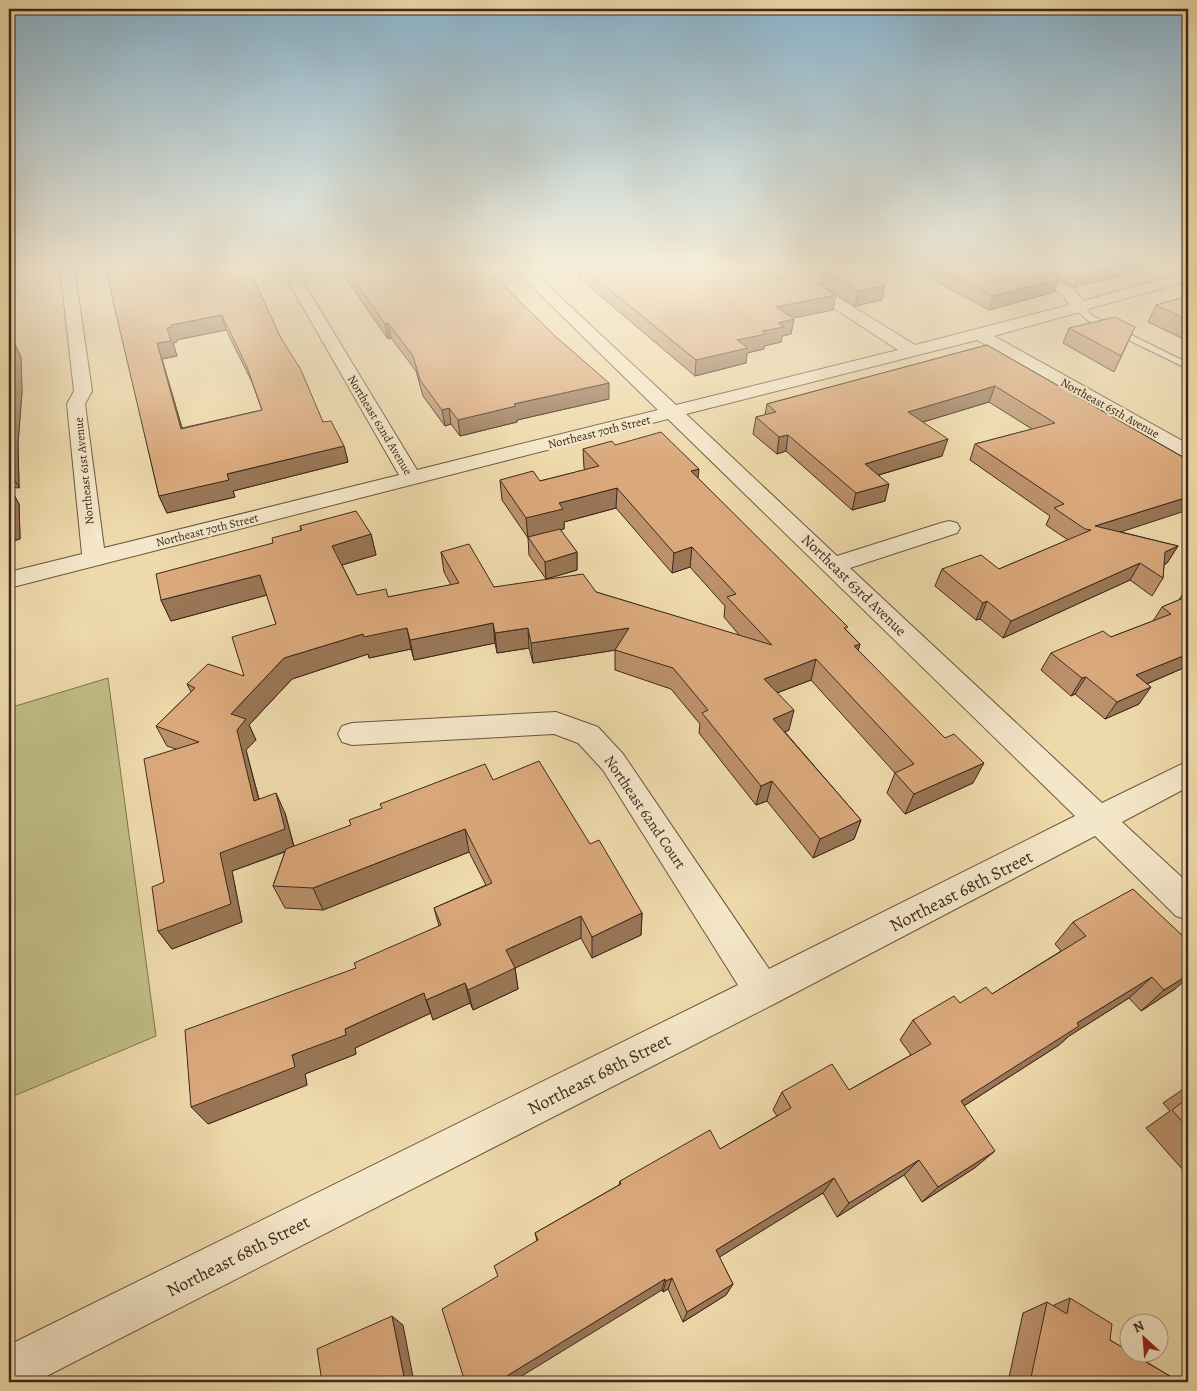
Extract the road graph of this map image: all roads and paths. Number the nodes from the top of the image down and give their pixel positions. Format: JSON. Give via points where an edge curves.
{"nodes":[{"id":1,"x":75,"y":332,"type":"edge"},
{"id":2,"x":325,"y":332,"type":"edge"},
{"id":3,"x":587,"y":332,"type":"edge"},
{"id":4,"x":885,"y":332,"type":"edge"},
{"id":5,"x":988,"y":332,"type":"edge"},
{"id":6,"x":1118,"y":332,"type":"edge"},
{"id":7,"x":980,"y":334,"type":"junction"},
{"id":8,"x":912,"y":351,"type":"junction"},
{"id":9,"x":1188,"y":366,"type":"edge"},
{"id":10,"x":672,"y":414,"type":"junction"},
{"id":11,"x":1188,"y":452,"type":"edge"},
{"id":12,"x":412,"y":479,"type":"junction"},
{"id":13,"x":949,"y":528,"type":"dead end"},
{"id":14,"x":94,"y":558,"type":"junction"},
{"id":15,"x":834,"y":565,"type":"junction"},
{"id":16,"x":9,"y":580,"type":"edge"},
{"id":17,"x":352,"y":734,"type":"dead end"},
{"id":18,"x":1188,"y":773,"type":"edge"},
{"id":19,"x":1098,"y":821,"type":"junction"},
{"id":20,"x":1188,"y":905,"type":"edge"},
{"id":21,"x":764,"y":991,"type":"junction"},
{"id":22,"x":9,"y":1370,"type":"edge"}],
"edges":[{"from":1,"to":14,"type":"street","name":"Northeast 61st Avenue","via":[[83,391],[76,404]]},
{"from":2,"to":12,"type":"street","name":"Northeast 62nd Avenue"},
{"from":3,"to":10,"type":"street","name":"Northeast 63rd Avenue"},
{"from":4,"to":8,"type":"street"},
{"from":5,"to":7,"type":"street","name":"Northeast 70th Street"},
{"from":6,"to":9,"type":"lane"},
{"from":7,"to":8,"type":"street","name":"Northeast 70th Street"},
{"from":7,"to":11,"type":"street","name":"Northeast 65th Avenue"},
{"from":8,"to":10,"type":"street","name":"Northeast 70th Street"},
{"from":10,"to":12,"type":"street","name":"Northeast 70th Street"},
{"from":10,"to":15,"type":"street","name":"Northeast 63rd Avenue"},
{"from":12,"to":14,"type":"street","name":"Northeast 70th Street"},
{"from":13,"to":15,"type":"street"},
{"from":14,"to":16,"type":"street","name":"Northeast 70th Street"},
{"from":15,"to":19,"type":"street","name":"Northeast 63rd Avenue"},
{"from":17,"to":21,"type":"street","name":"Northeast 62nd Court","via":[[556,723],[588,735],[613,762]]},
{"from":18,"to":19,"type":"street","name":"Northeast 68th Street"},
{"from":19,"to":20,"type":"street","name":"Northeast 63rd Avenue"},
{"from":19,"to":21,"type":"street","name":"Northeast 68th Street"},
{"from":21,"to":22,"type":"street","name":"Northeast 68th Street"}]}
